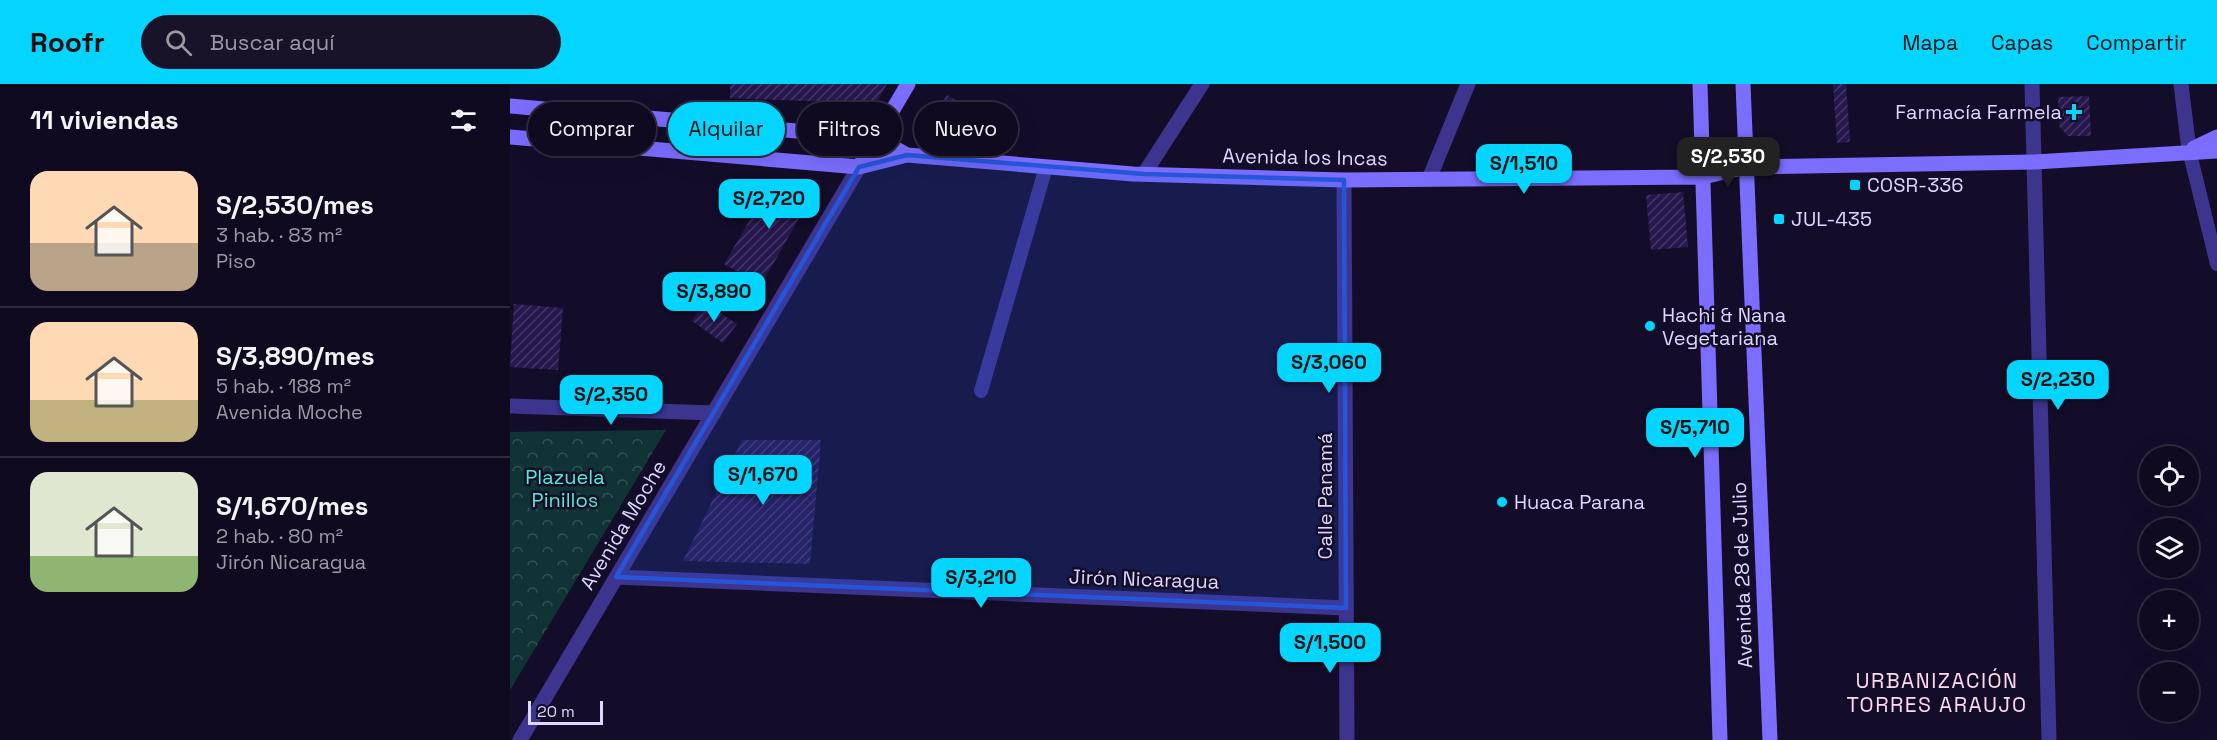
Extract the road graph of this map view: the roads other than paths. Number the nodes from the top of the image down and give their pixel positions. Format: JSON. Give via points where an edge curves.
{"nodes":[{"id":1,"x":908,"y":84,"type":"edge"},
{"id":2,"x":1202,"y":84,"type":"edge"},
{"id":3,"x":1468,"y":84,"type":"edge"},
{"id":4,"x":1700,"y":84,"type":"edge"},
{"id":5,"x":1743,"y":84,"type":"edge"},
{"id":6,"x":2032,"y":84,"type":"edge"},
{"id":7,"x":2181,"y":84,"type":"edge"},
{"id":8,"x":898,"y":102,"type":"edge"},
{"id":9,"x":510,"y":106,"type":"edge"},
{"id":10,"x":797,"y":131,"type":"edge"},
{"id":11,"x":510,"y":136,"type":"edge"},
{"id":12,"x":2217,"y":137,"type":"edge"},
{"id":13,"x":2189,"y":150,"type":"junction"},
{"id":14,"x":2217,"y":151,"type":"edge"},
{"id":15,"x":902,"y":152,"type":"edge"},
{"id":16,"x":907,"y":155,"type":"junction"},
{"id":17,"x":866,"y":156,"type":"edge"},
{"id":18,"x":2036,"y":162,"type":"junction"},
{"id":19,"x":1046,"y":166,"type":"junction"},
{"id":20,"x":859,"y":167,"type":"junction"},
{"id":21,"x":1746,"y":168,"type":"junction"},
{"id":22,"x":1144,"y":174,"type":"junction"},
{"id":23,"x":1703,"y":177,"type":"junction"},
{"id":24,"x":1344,"y":180,"type":"junction"},
{"id":25,"x":1429,"y":180,"type":"junction"},
{"id":26,"x":2217,"y":264,"type":"edge"},
{"id":27,"x":981,"y":391,"type":"dead end"},
{"id":28,"x":510,"y":406,"type":"edge"},
{"id":29,"x":714,"y":413,"type":"junction"},
{"id":30,"x":616,"y":577,"type":"junction"},
{"id":31,"x":1346,"y":608,"type":"junction"},
{"id":32,"x":520,"y":740,"type":"edge"},
{"id":33,"x":1347,"y":740,"type":"edge"},
{"id":34,"x":1720,"y":740,"type":"edge"},
{"id":35,"x":1770,"y":740,"type":"edge"},
{"id":36,"x":2049,"y":740,"type":"edge"}],
"edges":[{"from":1,"to":8,"type":"main road","name":"Avenida Moche"},
{"from":2,"to":22,"type":"street"},
{"from":3,"to":25,"type":"street"},
{"from":4,"to":23,"type":"main road","name":"Avenida 28 de Julio"},
{"from":5,"to":21,"type":"main road","name":"Avenida 28 de Julio"},
{"from":6,"to":18,"type":"street"},
{"from":7,"to":13,"type":"street"},
{"from":9,"to":10,"type":"main road","name":"Avenida los Incas"},
{"from":11,"to":20,"type":"main road","name":"Avenida los Incas"},
{"from":12,"to":13,"type":"main road"},
{"from":13,"to":14,"type":"main road"},
{"from":13,"to":18,"type":"main road","name":"Avenida los Incas"},
{"from":13,"to":26,"type":"lane"},
{"from":15,"to":16,"type":"main road","name":"Avenida los Incas"},
{"from":16,"to":19,"type":"main road","name":"Avenida los Incas"},
{"from":16,"to":20,"type":"main road","name":"Avenida los Incas"},
{"from":17,"to":20,"type":"main road","name":"Avenida Moche"},
{"from":18,"to":21,"type":"main road","name":"Avenida los Incas"},
{"from":18,"to":36,"type":"street"},
{"from":19,"to":22,"type":"main road","name":"Avenida los Incas"},
{"from":19,"to":27,"type":"lane"},
{"from":20,"to":29,"type":"street","name":"Avenida Moche"},
{"from":21,"to":23,"type":"main road","name":"Avenida los Incas"},
{"from":21,"to":35,"type":"main road","name":"Avenida 28 de Julio"},
{"from":22,"to":24,"type":"main road","name":"Avenida los Incas"},
{"from":23,"to":25,"type":"main road","name":"Avenida los Incas"},
{"from":23,"to":34,"type":"main road","name":"Avenida 28 de Julio"},
{"from":24,"to":25,"type":"main road","name":"Avenida los Incas"},
{"from":24,"to":31,"type":"street","name":"Calle Panamá"},
{"from":28,"to":29,"type":"street"},
{"from":29,"to":30,"type":"street","name":"Avenida Moche"},
{"from":30,"to":31,"type":"street","name":"Jirón Nicaragua"},
{"from":30,"to":32,"type":"street","name":"Avenida Moche"},
{"from":31,"to":33,"type":"street","name":"Calle Panamá"}]}
